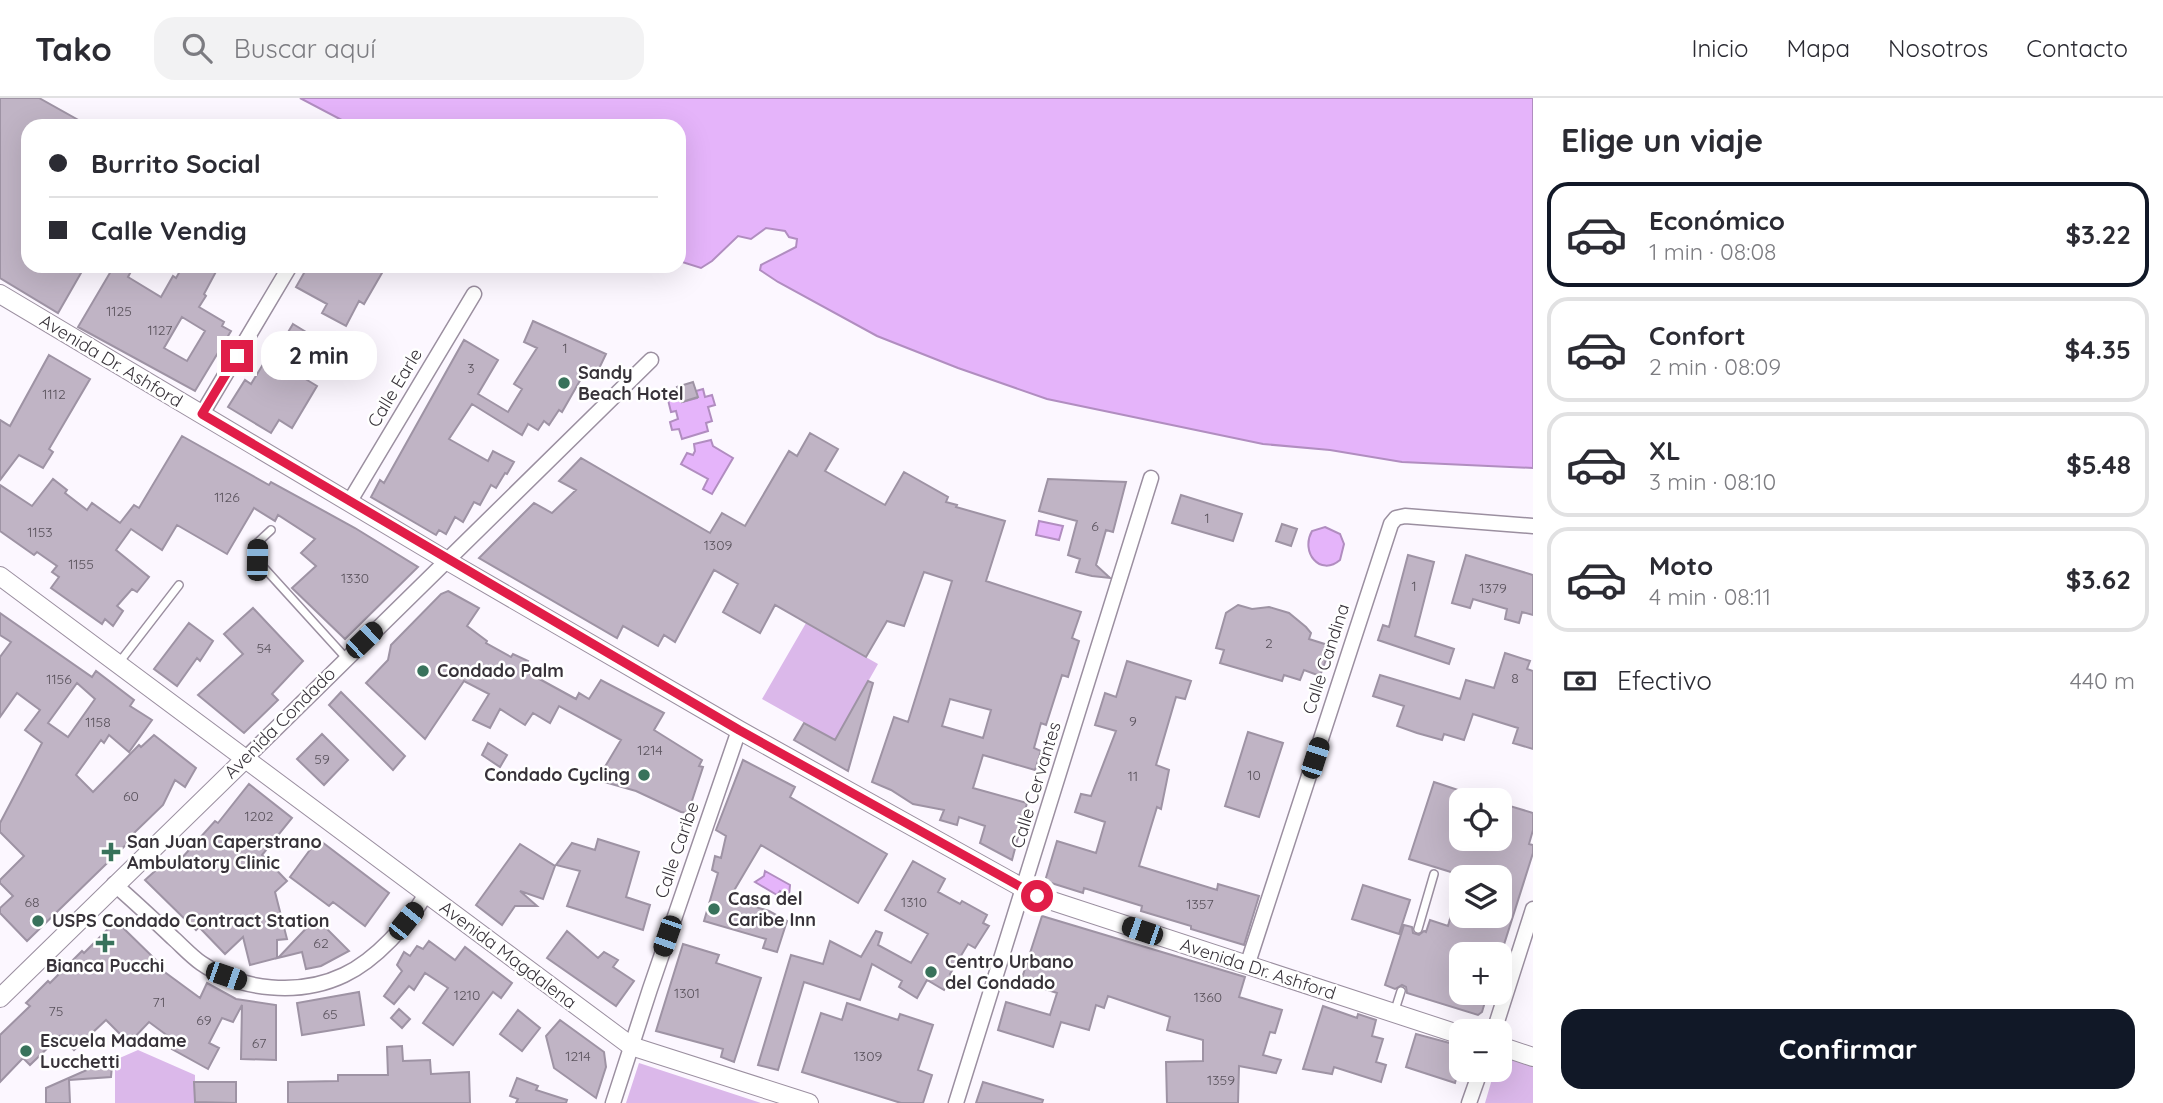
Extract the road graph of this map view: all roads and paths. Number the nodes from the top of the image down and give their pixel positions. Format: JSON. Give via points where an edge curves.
{"nodes":[{"id":1,"x":281,"y":273,"type":"edge"},
{"id":2,"x":0,"y":294,"type":"edge"},
{"id":3,"x":474,"y":294,"type":"dead end"},
{"id":4,"x":651,"y":360,"type":"dead end"},
{"id":5,"x":202,"y":414,"type":"junction"},
{"id":6,"x":1151,"y":478,"type":"dead end"},
{"id":7,"x":350,"y":501,"type":"junction"},
{"id":8,"x":1533,"y":526,"type":"edge"},
{"id":9,"x":271,"y":530,"type":"dead end"},
{"id":10,"x":446,"y":560,"type":"junction"},
{"id":11,"x":0,"y":576,"type":"edge"},
{"id":12,"x":179,"y":586,"type":"dead end"},
{"id":13,"x":346,"y":657,"type":"junction"},
{"id":14,"x":118,"y":665,"type":"junction"},
{"id":15,"x":739,"y":730,"type":"junction"},
{"id":16,"x":244,"y":759,"type":"junction"},
{"id":17,"x":1434,"y":874,"type":"dead end"},
{"id":18,"x":114,"y":884,"type":"junction"},
{"id":19,"x":1024,"y":889,"type":"junction"},
{"id":20,"x":426,"y":894,"type":"junction"},
{"id":21,"x":1533,"y":909,"type":"edge"},
{"id":22,"x":1418,"y":929,"type":"dead end"},
{"id":23,"x":1247,"y":966,"type":"junction"},
{"id":24,"x":1401,"y":991,"type":"dead end"},
{"id":25,"x":0,"y":998,"type":"edge"},
{"id":26,"x":1394,"y":1014,"type":"junction"},
{"id":27,"x":1498,"y":1019,"type":"edge"},
{"id":28,"x":1449,"y":1031,"type":"edge"},
{"id":29,"x":631,"y":1046,"type":"junction"},
{"id":30,"x":1512,"y":1050,"type":"edge"},
{"id":31,"x":1533,"y":1057,"type":"edge"},
{"id":32,"x":1476,"y":1082,"type":"edge"},
{"id":33,"x":613,"y":1103,"type":"edge"},
{"id":34,"x":809,"y":1103,"type":"edge"},
{"id":35,"x":956,"y":1103,"type":"edge"},
{"id":36,"x":1469,"y":1103,"type":"edge"}],
"edges":[{"from":1,"to":5,"type":"street"},
{"from":2,"to":5,"type":"street","name":"Avenida Dr. Ashford"},
{"from":3,"to":7,"type":"street","name":"Calle Earle"},
{"from":4,"to":10,"type":"street","name":"Avenida Condado"},
{"from":5,"to":7,"type":"street","name":"Avenida Dr. Ashford"},
{"from":6,"to":19,"type":"street","name":"Calle Cervantes"},
{"from":7,"to":10,"type":"street","name":"Avenida Dr. Ashford"},
{"from":8,"to":23,"type":"street","name":"Calle Candina","via":[[1405,516],[1391,524]]},
{"from":9,"to":13,"type":"lane","via":[[257,543],[257,560]]},
{"from":10,"to":13,"type":"street","name":"Avenida Condado"},
{"from":10,"to":15,"type":"street","name":"Avenida Dr. Ashford"},
{"from":11,"to":14,"type":"street","name":"Avenida Magdalena"},
{"from":12,"to":14,"type":"lane"},
{"from":13,"to":16,"type":"street","name":"Avenida Condado"},
{"from":14,"to":16,"type":"street","name":"Avenida Magdalena"},
{"from":15,"to":19,"type":"street","name":"Avenida Dr. Ashford"},
{"from":15,"to":29,"type":"street","name":"Calle Caribe"},
{"from":16,"to":18,"type":"street","name":"Avenida Condado"},
{"from":16,"to":20,"type":"street","name":"Avenida Magdalena"},
{"from":17,"to":22,"type":"lane"},
{"from":18,"to":20,"type":"street","via":[[200,963],[255,986],[274,988],[320,984],[344,975],[392,938]]},
{"from":18,"to":25,"type":"street","name":"Avenida Condado"},
{"from":19,"to":23,"type":"street","name":"Avenida Dr. Ashford"},
{"from":19,"to":35,"type":"street","name":"Calle Cervantes"},
{"from":20,"to":29,"type":"street","name":"Avenida Magdalena"},
{"from":21,"to":27,"type":"street"},
{"from":23,"to":26,"type":"street","name":"Avenida Dr. Ashford"},
{"from":24,"to":26,"type":"lane"},
{"from":26,"to":28,"type":"street","name":"Avenida Dr. Ashford"},
{"from":29,"to":33,"type":"street","name":"Calle Caribe"},
{"from":29,"to":34,"type":"street","name":"Avenida Magdalena"},
{"from":30,"to":31,"type":"street"},
{"from":32,"to":36,"type":"street"}]}
